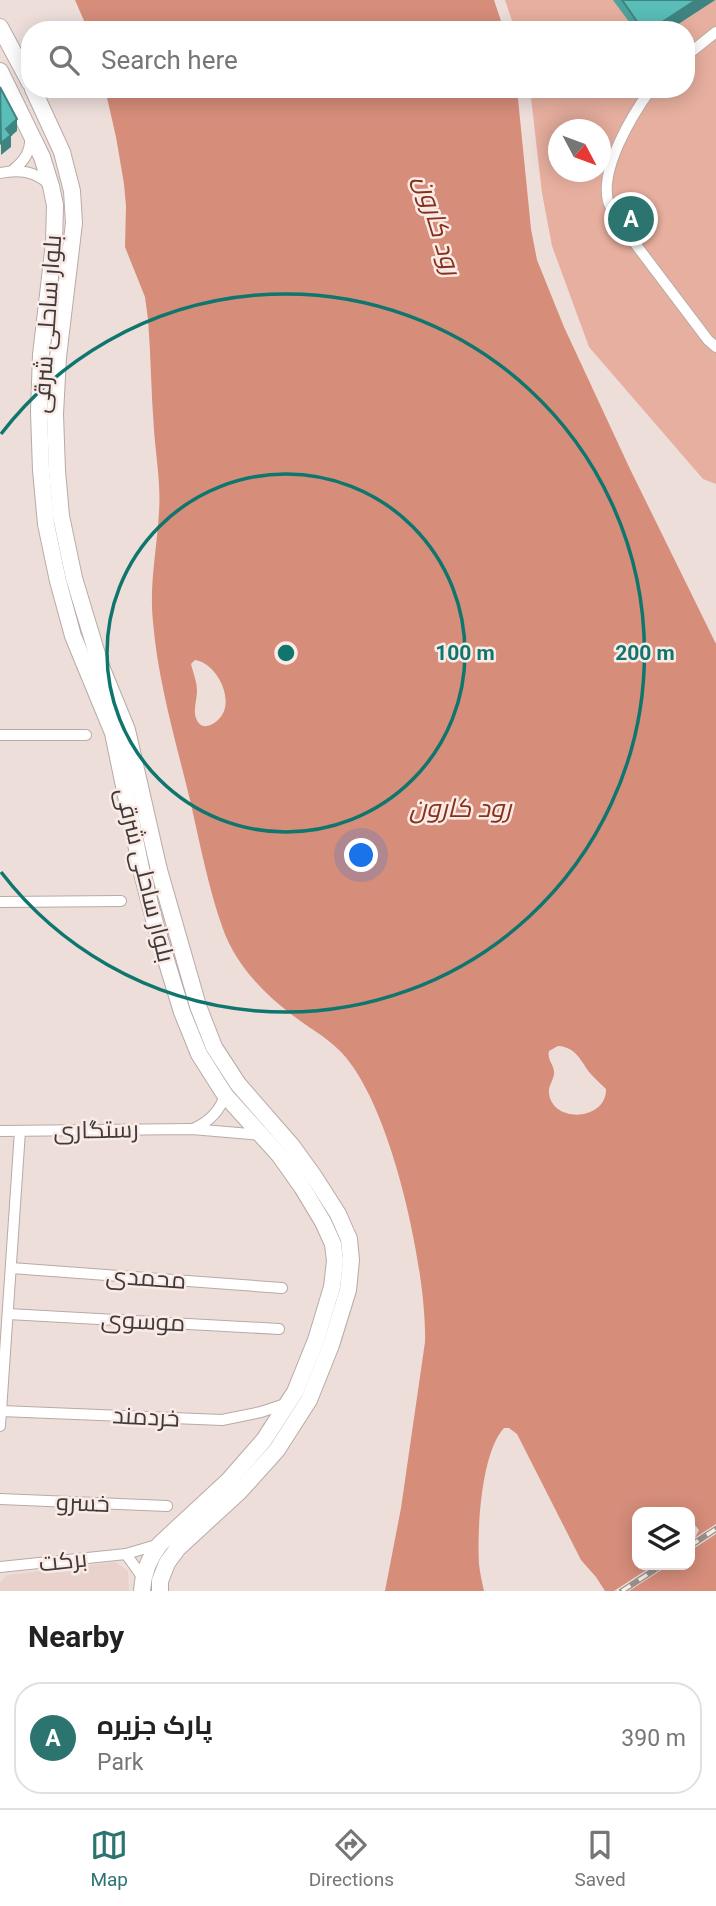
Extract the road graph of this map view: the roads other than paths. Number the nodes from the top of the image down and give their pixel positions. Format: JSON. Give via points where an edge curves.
{"nodes":[{"id":1,"x":0,"y":27,"type":"edge"},
{"id":2,"x":716,"y":32,"type":"edge"},
{"id":3,"x":695,"y":48,"type":"edge"},
{"id":4,"x":21,"y":66,"type":"edge"},
{"id":5,"x":0,"y":71,"type":"edge"},
{"id":6,"x":37,"y":98,"type":"edge"},
{"id":7,"x":644,"y":98,"type":"edge"},
{"id":8,"x":30,"y":132,"type":"junction"},
{"id":9,"x":13,"y":170,"type":"junction"},
{"id":10,"x":0,"y":173,"type":"edge"},
{"id":11,"x":51,"y":186,"type":"junction"},
{"id":12,"x":716,"y":346,"type":"edge"},
{"id":13,"x":115,"y":720,"type":"junction"},
{"id":14,"x":0,"y":735,"type":"edge"},
{"id":15,"x":86,"y":735,"type":"dead end"},
{"id":16,"x":121,"y":901,"type":"dead end"},
{"id":17,"x":0,"y":902,"type":"edge"},
{"id":18,"x":225,"y":1094,"type":"junction"},
{"id":19,"x":192,"y":1129,"type":"junction"},
{"id":20,"x":0,"y":1131,"type":"edge"},
{"id":21,"x":20,"y":1131,"type":"junction"},
{"id":22,"x":261,"y":1135,"type":"junction"},
{"id":23,"x":10,"y":1268,"type":"junction"},
{"id":24,"x":282,"y":1288,"type":"dead end"},
{"id":25,"x":8,"y":1314,"type":"junction"},
{"id":26,"x":279,"y":1328,"type":"dead end"},
{"id":27,"x":288,"y":1403,"type":"junction"},
{"id":28,"x":1,"y":1411,"type":"edge"},
{"id":29,"x":0,"y":1426,"type":"edge"},
{"id":30,"x":0,"y":1499,"type":"edge"},
{"id":31,"x":167,"y":1506,"type":"dead end"},
{"id":32,"x":160,"y":1544,"type":"junction"},
{"id":33,"x":126,"y":1554,"type":"junction"},
{"id":34,"x":0,"y":1567,"type":"edge"},
{"id":35,"x":142,"y":1584,"type":"edge"},
{"id":36,"x":160,"y":1591,"type":"edge"}],
"edges":[{"from":1,"to":4,"type":"main road"},
{"from":2,"to":3,"type":"street"},
{"from":5,"to":8,"type":"main road","name":"بلوار ساحلی شرقی"},
{"from":6,"to":13,"type":"main road","name":"بلوار ساحلی شرقی","via":[[62,152],[74,223],[55,414],[61,516]]},
{"from":7,"to":12,"type":"street","via":[[616,151],[608,178],[608,200],[615,217]]},
{"from":8,"to":9,"type":"street","via":[[28,154]]},
{"from":8,"to":11,"type":"main road","name":"بلوار ساحلی شرقی"},
{"from":9,"to":10,"type":"street"},
{"from":9,"to":11,"type":"street","via":[[40,177]]},
{"from":11,"to":13,"type":"main road","name":"بلوار ساحلی شرقی","via":[[54,243],[39,412],[46,524],[72,636]]},
{"from":13,"to":18,"type":"main road","name":"بلوار ساحلی شرقی","via":[[113,733],[142,873],[178,1000],[199,1054]]},
{"from":13,"to":36,"type":"main road","name":"بلوار ساحلی شرقی","via":[[127,730],[159,870],[214,1047],[238,1084],[315,1178],[349,1239],[351,1260],[348,1290],[309,1400],[277,1450],[178,1548],[167,1563]]},
{"from":14,"to":15,"type":"street"},
{"from":16,"to":17,"type":"street"},
{"from":18,"to":19,"type":"street","via":[[216,1113]]},
{"from":18,"to":22,"type":"main road","name":"بلوار ساحلی شرقی"},
{"from":19,"to":21,"type":"street","name":"رستگاری"},
{"from":19,"to":22,"type":"street","name":"رستگاری"},
{"from":20,"to":21,"type":"street","name":"رستگاری"},
{"from":21,"to":23,"type":"street"},
{"from":22,"to":27,"type":"main road","name":"بلوار ساحلی شرقی","via":[[323,1222],[335,1261],[316,1340]]},
{"from":23,"to":24,"type":"street","name":"محمدی"},
{"from":23,"to":25,"type":"street"},
{"from":25,"to":26,"type":"street","name":"موسوی"},
{"from":25,"to":28,"type":"street"},
{"from":27,"to":28,"type":"street","name":"خردمند","via":[[222,1420]]},
{"from":27,"to":32,"type":"main road","name":"بلوار ساحلی شرقی","via":[[229,1480]]},
{"from":28,"to":29,"type":"street"},
{"from":30,"to":31,"type":"street","name":"خسرو"},
{"from":32,"to":33,"type":"street","name":"برکت"},
{"from":32,"to":35,"type":"main road","name":"بلوار ساحلی شرقی"},
{"from":33,"to":34,"type":"street","name":"برکت"},
{"from":33,"to":35,"type":"street"}]}
